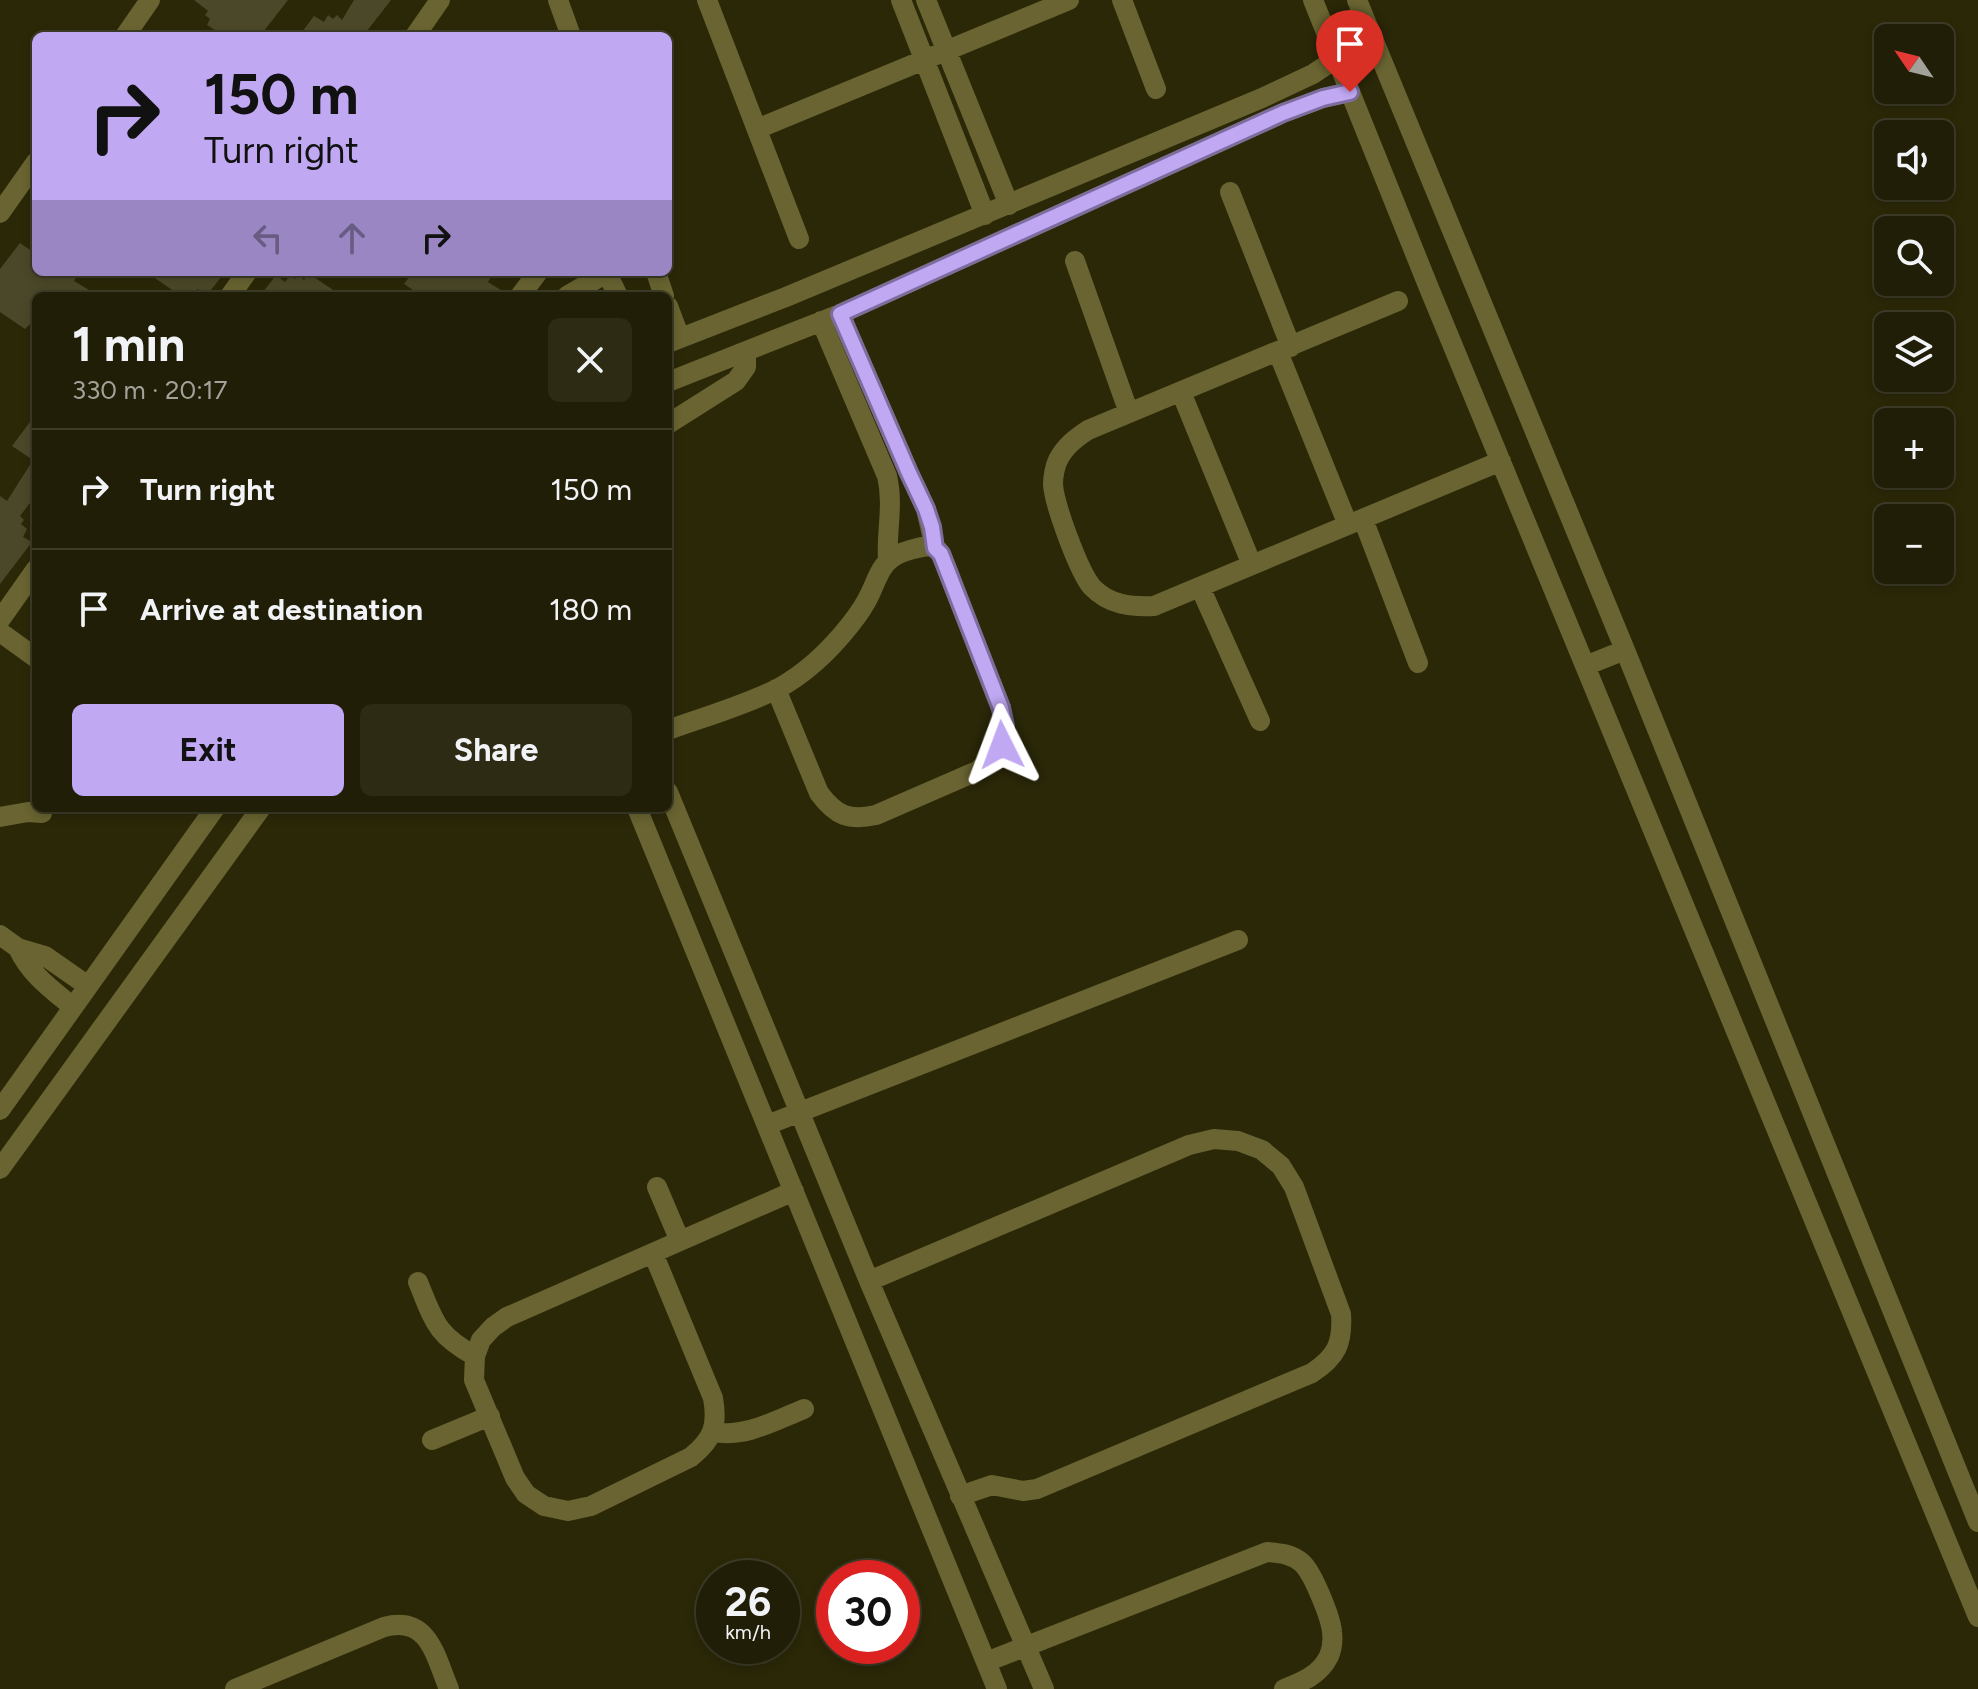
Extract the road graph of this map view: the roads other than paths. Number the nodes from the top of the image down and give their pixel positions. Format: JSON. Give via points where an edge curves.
{"nodes":[{"id":1,"x":150,"y":0,"type":"edge"},
{"id":2,"x":440,"y":0,"type":"edge"},
{"id":3,"x":558,"y":0,"type":"edge"},
{"id":4,"x":707,"y":0,"type":"edge"},
{"id":5,"x":901,"y":0,"type":"edge"},
{"id":6,"x":926,"y":0,"type":"edge"},
{"id":7,"x":1069,"y":0,"type":"edge"},
{"id":8,"x":1122,"y":0,"type":"edge"},
{"id":9,"x":1313,"y":0,"type":"edge"},
{"id":10,"x":1357,"y":0,"type":"edge"},
{"id":11,"x":128,"y":32,"type":"edge"},
{"id":12,"x":418,"y":32,"type":"edge"},
{"id":13,"x":570,"y":32,"type":"edge"},
{"id":14,"x":946,"y":49,"type":"junction"},
{"id":15,"x":1337,"y":58,"type":"junction"},
{"id":16,"x":924,"y":59,"type":"junction"},
{"id":17,"x":1156,"y":89,"type":"dead end"},
{"id":18,"x":1350,"y":92,"type":"junction"},
{"id":19,"x":757,"y":129,"type":"junction"},
{"id":20,"x":32,"y":168,"type":"edge"},
{"id":21,"x":1230,"y":192,"type":"dead end"},
{"id":22,"x":1009,"y":205,"type":"junction"},
{"id":23,"x":0,"y":213,"type":"edge"},
{"id":24,"x":985,"y":215,"type":"junction"},
{"id":25,"x":799,"y":239,"type":"dead end"},
{"id":26,"x":1075,"y":261,"type":"dead end"},
{"id":27,"x":600,"y":276,"type":"edge"},
{"id":28,"x":574,"y":292,"type":"edge"},
{"id":29,"x":1398,"y":301,"type":"dead end"},
{"id":30,"x":830,"y":318,"type":"junction"},
{"id":31,"x":674,"y":340,"type":"edge"},
{"id":32,"x":1284,"y":350,"type":"junction"},
{"id":33,"x":746,"y":351,"type":"junction"},
{"id":34,"x":672,"y":380,"type":"edge"},
{"id":35,"x":1181,"y":392,"type":"junction"},
{"id":36,"x":1129,"y":413,"type":"junction"},
{"id":37,"x":672,"y":421,"type":"edge"},
{"id":38,"x":1501,"y":461,"type":"junction"},
{"id":39,"x":1356,"y":522,"type":"junction"},
{"id":40,"x":935,"y":548,"type":"junction"},
{"id":41,"x":888,"y":560,"type":"junction"},
{"id":42,"x":1252,"y":565,"type":"junction"},
{"id":43,"x":32,"y":575,"type":"edge"},
{"id":44,"x":1200,"y":587,"type":"junction"},
{"id":45,"x":0,"y":620,"type":"edge"},
{"id":46,"x":0,"y":632,"type":"edge"},
{"id":47,"x":1625,"y":650,"type":"junction"},
{"id":48,"x":32,"y":655,"type":"edge"},
{"id":49,"x":1418,"y":663,"type":"dead end"},
{"id":50,"x":1585,"y":666,"type":"junction"},
{"id":51,"x":776,"y":689,"type":"junction"},
{"id":52,"x":672,"y":721,"type":"edge"},
{"id":53,"x":1260,"y":721,"type":"dead end"},
{"id":54,"x":672,"y":802,"type":"edge"},
{"id":55,"x":212,"y":812,"type":"edge"},
{"id":56,"x":258,"y":812,"type":"edge"},
{"id":57,"x":639,"y":812,"type":"edge"},
{"id":58,"x":42,"y":813,"type":"dead end"},
{"id":59,"x":0,"y":817,"type":"edge"},
{"id":60,"x":0,"y":935,"type":"edge"},
{"id":61,"x":1238,"y":940,"type":"dead end"},
{"id":62,"x":18,"y":948,"type":"junction"},
{"id":63,"x":88,"y":986,"type":"junction"},
{"id":64,"x":73,"y":1007,"type":"junction"},
{"id":65,"x":0,"y":1110,"type":"edge"},
{"id":66,"x":800,"y":1112,"type":"junction"},
{"id":67,"x":767,"y":1125,"type":"junction"},
{"id":68,"x":0,"y":1169,"type":"edge"},
{"id":69,"x":657,"y":1187,"type":"dead end"},
{"id":70,"x":794,"y":1191,"type":"junction"},
{"id":71,"x":680,"y":1241,"type":"junction"},
{"id":72,"x":653,"y":1253,"type":"junction"},
{"id":73,"x":869,"y":1281,"type":"junction"},
{"id":74,"x":418,"y":1282,"type":"dead end"},
{"id":75,"x":475,"y":1356,"type":"junction"},
{"id":76,"x":804,"y":1409,"type":"dead end"},
{"id":77,"x":490,"y":1416,"type":"junction"},
{"id":78,"x":713,"y":1432,"type":"junction"},
{"id":79,"x":432,"y":1440,"type":"dead end"},
{"id":80,"x":960,"y":1496,"type":"junction"},
{"id":81,"x":1978,"y":1522,"type":"edge"},
{"id":82,"x":1978,"y":1617,"type":"edge"},
{"id":83,"x":1027,"y":1647,"type":"junction"},
{"id":84,"x":986,"y":1662,"type":"junction"},
{"id":85,"x":235,"y":1689,"type":"edge"},
{"id":86,"x":449,"y":1689,"type":"edge"},
{"id":87,"x":997,"y":1689,"type":"edge"},
{"id":88,"x":1044,"y":1689,"type":"edge"},
{"id":89,"x":1284,"y":1689,"type":"edge"}],
"edges":[{"from":1,"to":11,"type":"street"},
{"from":2,"to":12,"type":"street"},
{"from":3,"to":13,"type":"street"},
{"from":4,"to":19,"type":"street"},
{"from":5,"to":16,"type":"street"},
{"from":6,"to":14,"type":"street"},
{"from":7,"to":14,"type":"street"},
{"from":8,"to":17,"type":"street"},
{"from":9,"to":15,"type":"street"},
{"from":10,"to":47,"type":"street"},
{"from":14,"to":16,"type":"street"},
{"from":14,"to":22,"type":"street"},
{"from":15,"to":18,"type":"street"},
{"from":15,"to":22,"type":"street","via":[[1288,87]]},
{"from":16,"to":19,"type":"street"},
{"from":16,"to":24,"type":"street"},
{"from":18,"to":30,"type":"street","via":[[1283,113]]},
{"from":18,"to":38,"type":"street"},
{"from":19,"to":25,"type":"street"},
{"from":20,"to":23,"type":"street"},
{"from":21,"to":32,"type":"street"},
{"from":22,"to":24,"type":"street"},
{"from":24,"to":31,"type":"street"},
{"from":26,"to":36,"type":"street"},
{"from":27,"to":28,"type":"street"},
{"from":29,"to":32,"type":"street"},
{"from":30,"to":33,"type":"street"},
{"from":30,"to":40,"type":"street","via":[[926,509]]},
{"from":30,"to":41,"type":"street","via":[[887,476]]},
{"from":32,"to":35,"type":"street"},
{"from":32,"to":39,"type":"street"},
{"from":33,"to":34,"type":"street"},
{"from":33,"to":37,"type":"street","via":[[746,367],[736,381]]},
{"from":35,"to":36,"type":"street"},
{"from":35,"to":42,"type":"street"},
{"from":36,"to":44,"type":"street","via":[[1088,430],[1057,461],[1053,483],[1080,569],[1101,594],[1132,607],[1154,606]]},
{"from":38,"to":39,"type":"street"},
{"from":38,"to":50,"type":"street"},
{"from":39,"to":42,"type":"street"},
{"from":39,"to":49,"type":"street"},
{"from":40,"to":41,"type":"street"},
{"from":40,"to":51,"type":"street","via":[[1001,708],[1002,745],[992,760],[876,815],[844,816],[819,793]]},
{"from":41,"to":51,"type":"street","via":[[841,636]]},
{"from":42,"to":44,"type":"street"},
{"from":43,"to":45,"type":"street"},
{"from":44,"to":53,"type":"street"},
{"from":46,"to":48,"type":"street"},
{"from":47,"to":50,"type":"street"},
{"from":47,"to":81,"type":"street"},
{"from":50,"to":82,"type":"street"},
{"from":51,"to":52,"type":"street"},
{"from":54,"to":66,"type":"street"},
{"from":55,"to":63,"type":"street"},
{"from":56,"to":68,"type":"street"},
{"from":57,"to":67,"type":"street"},
{"from":58,"to":59,"type":"street"},
{"from":60,"to":62,"type":"street"},
{"from":61,"to":66,"type":"street"},
{"from":62,"to":63,"type":"street","via":[[45,956]]},
{"from":62,"to":64,"type":"street","via":[[35,976]]},
{"from":63,"to":64,"type":"street"},
{"from":64,"to":65,"type":"street"},
{"from":66,"to":67,"type":"street"},
{"from":66,"to":73,"type":"street"},
{"from":67,"to":70,"type":"street"},
{"from":69,"to":71,"type":"street"},
{"from":70,"to":71,"type":"street"},
{"from":70,"to":84,"type":"street"},
{"from":71,"to":72,"type":"street"},
{"from":72,"to":75,"type":"street","via":[[507,1317],[481,1340]]},
{"from":72,"to":78,"type":"street","via":[[713,1398]]},
{"from":73,"to":80,"type":"street"},
{"from":73,"to":80,"type":"street","via":[[1214,1139],[1262,1150],[1294,1187],[1341,1314],[1337,1349],[1326,1363],[1037,1489],[992,1485]]},
{"from":74,"to":75,"type":"street","via":[[438,1328]]},
{"from":75,"to":77,"type":"street","via":[[474,1380]]},
{"from":76,"to":78,"type":"street","via":[[747,1432]]},
{"from":77,"to":78,"type":"street","via":[[526,1494],[544,1506],[568,1511],[591,1506],[691,1457]]},
{"from":77,"to":79,"type":"street"},
{"from":80,"to":83,"type":"street"},
{"from":83,"to":84,"type":"street"},
{"from":83,"to":88,"type":"street"},
{"from":83,"to":89,"type":"street","via":[[1250,1558],[1286,1553],[1313,1578],[1332,1629],[1332,1644],[1320,1670]]},
{"from":84,"to":87,"type":"street"},
{"from":85,"to":86,"type":"street","via":[[399,1623],[425,1635]]}]}
